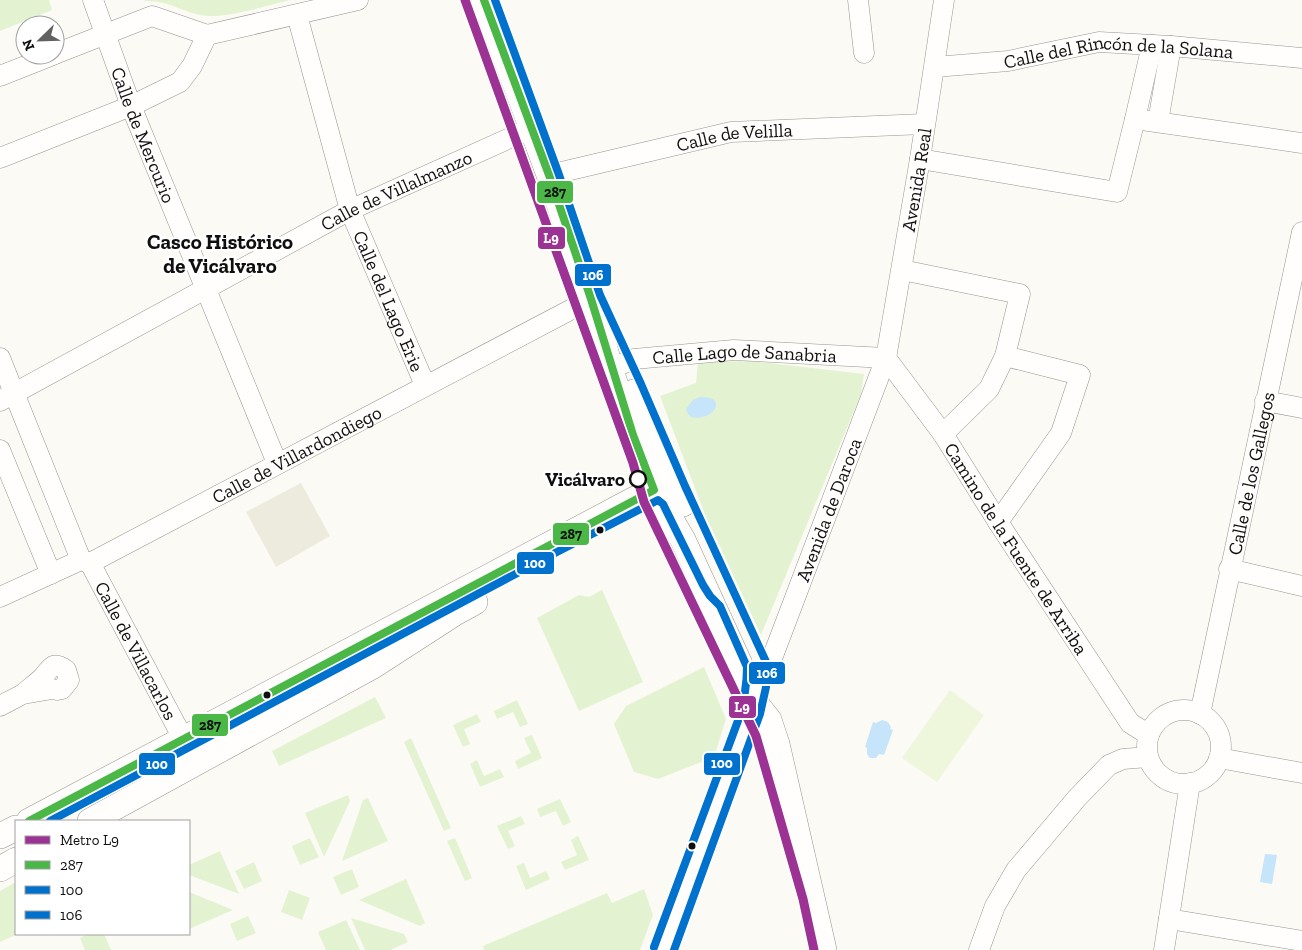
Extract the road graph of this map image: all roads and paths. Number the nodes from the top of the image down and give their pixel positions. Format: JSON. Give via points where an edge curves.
{"nodes":[{"id":1,"x":93,"y":0,"type":"edge"},
{"id":2,"x":358,"y":0,"type":"edge"},
{"id":3,"x":484,"y":0,"type":"edge"},
{"id":4,"x":858,"y":0,"type":"edge"},
{"id":5,"x":944,"y":0,"type":"edge"},
{"id":6,"x":297,"y":15,"type":"junction"},
{"id":7,"x":106,"y":34,"type":"junction"},
{"id":8,"x":207,"y":34,"type":"junction"},
{"id":9,"x":1161,"y":45,"type":"junction"},
{"id":10,"x":65,"y":51,"type":"edge"},
{"id":11,"x":864,"y":53,"type":"dead end"},
{"id":12,"x":1302,"y":58,"type":"edge"},
{"id":13,"x":28,"y":65,"type":"edge"},
{"id":14,"x":935,"y":67,"type":"junction"},
{"id":15,"x":0,"y":76,"type":"edge"},
{"id":16,"x":131,"y":106,"type":"junction"},
{"id":17,"x":1135,"y":119,"type":"junction"},
{"id":18,"x":1158,"y":122,"type":"junction"},
{"id":19,"x":924,"y":124,"type":"junction"},
{"id":20,"x":532,"y":128,"type":"junction"},
{"id":21,"x":1302,"y":143,"type":"edge"},
{"id":22,"x":0,"y":158,"type":"edge"},
{"id":23,"x":920,"y":159,"type":"junction"},
{"id":24,"x":549,"y":175,"type":"junction"},
{"id":25,"x":350,"y":210,"type":"junction"},
{"id":26,"x":1302,"y":232,"type":"edge"},
{"id":27,"x":902,"y":270,"type":"junction"},
{"id":28,"x":206,"y":290,"type":"junction"},
{"id":29,"x":591,"y":299,"type":"junction"},
{"id":30,"x":1005,"y":356,"type":"junction"},
{"id":31,"x":0,"y":358,"type":"edge"},
{"id":32,"x":886,"y":358,"type":"junction"},
{"id":33,"x":617,"y":370,"type":"junction"},
{"id":34,"x":425,"y":385,"type":"junction"},
{"id":35,"x":7,"y":398,"type":"edge"},
{"id":36,"x":1265,"y":402,"type":"junction"},
{"id":37,"x":1302,"y":408,"type":"edge"},
{"id":38,"x":943,"y":434,"type":"junction"},
{"id":39,"x":0,"y":450,"type":"edge"},
{"id":40,"x":277,"y":463,"type":"junction"},
{"id":41,"x":666,"y":495,"type":"junction"},
{"id":42,"x":998,"y":522,"type":"junction"},
{"id":43,"x":86,"y":562,"type":"junction"},
{"id":44,"x":1229,"y":569,"type":"junction"},
{"id":45,"x":51,"y":574,"type":"junction"},
{"id":46,"x":1302,"y":586,"type":"edge"},
{"id":47,"x":0,"y":596,"type":"edge"},
{"id":48,"x":771,"y":661,"type":"dead end"},
{"id":49,"x":23,"y":694,"type":"dead end"},
{"id":50,"x":754,"y":701,"type":"junction"},
{"id":51,"x":0,"y":706,"type":"edge"},
{"id":52,"x":1200,"y":714,"type":"junction"},
{"id":53,"x":179,"y":731,"type":"junction"},
{"id":54,"x":1149,"y":735,"type":"junction"},
{"id":55,"x":1148,"y":757,"type":"junction"},
{"id":56,"x":1219,"y":758,"type":"junction"},
{"id":57,"x":196,"y":763,"type":"junction"},
{"id":58,"x":1302,"y":773,"type":"edge"},
{"id":59,"x":1190,"y":783,"type":"junction"},
{"id":60,"x":31,"y":820,"type":"edge"},
{"id":61,"x":92,"y":820,"type":"edge"},
{"id":62,"x":15,"y":828,"type":"edge"},
{"id":63,"x":0,"y":836,"type":"edge"},
{"id":64,"x":15,"y":861,"type":"edge"},
{"id":65,"x":0,"y":869,"type":"edge"},
{"id":66,"x":1169,"y":919,"type":"junction"},
{"id":67,"x":1302,"y":941,"type":"edge"},
{"id":68,"x":663,"y":950,"type":"edge"},
{"id":69,"x":824,"y":950,"type":"edge"},
{"id":70,"x":979,"y":950,"type":"edge"},
{"id":71,"x":1164,"y":950,"type":"edge"}],
"edges":[{"from":1,"to":7,"type":"street","name":"Calle de Mercurio"},
{"from":2,"to":6,"type":"street"},
{"from":3,"to":20,"type":"street"},
{"from":4,"to":11,"type":"street"},
{"from":5,"to":14,"type":"street","name":"Avenida Real"},
{"from":6,"to":8,"type":"street"},
{"from":6,"to":25,"type":"street","name":"Calle del Lago Erie"},
{"from":7,"to":8,"type":"street","via":[[152,16]]},
{"from":7,"to":10,"type":"street"},
{"from":7,"to":16,"type":"street","name":"Calle de Mercurio"},
{"from":8,"to":16,"type":"street","via":[[192,66],[180,82]]},
{"from":9,"to":12,"type":"street","name":"Calle del Rincón de la Solana"},
{"from":9,"to":14,"type":"street","name":"Calle del Rincón de la Solana","via":[[1099,42],[1008,61]]},
{"from":9,"to":17,"type":"street"},
{"from":9,"to":18,"type":"street"},
{"from":13,"to":15,"type":"street"},
{"from":14,"to":19,"type":"street","name":"Avenida Real"},
{"from":16,"to":22,"type":"street"},
{"from":16,"to":28,"type":"street","name":"Calle de Mercurio"},
{"from":17,"to":18,"type":"street"},
{"from":17,"to":23,"type":"street","via":[[1117,192]]},
{"from":18,"to":21,"type":"street"},
{"from":19,"to":23,"type":"street","name":"Avenida Real"},
{"from":19,"to":24,"type":"street","name":"Calle de Velilla","via":[[730,132]]},
{"from":20,"to":24,"type":"street"},
{"from":20,"to":25,"type":"street","name":"Calle de Villalmanzo"},
{"from":23,"to":27,"type":"street","name":"Avenida Real"},
{"from":24,"to":29,"type":"street"},
{"from":25,"to":28,"type":"street","name":"Calle de Villalmanzo"},
{"from":25,"to":34,"type":"street","name":"Calle del Lago Erie"},
{"from":26,"to":36,"type":"street","name":"Calle de los Gallegos"},
{"from":27,"to":30,"type":"street","via":[[1020,294]]},
{"from":27,"to":32,"type":"street","name":"Avenida Real"},
{"from":28,"to":35,"type":"street","name":"Calle de Villalmanzo"},
{"from":28,"to":40,"type":"street","name":"Calle de Mercurio"},
{"from":29,"to":33,"type":"street"},
{"from":29,"to":34,"type":"street","name":"Calle de Villardondiego"},
{"from":30,"to":38,"type":"street","via":[[989,389]]},
{"from":30,"to":42,"type":"street","via":[[1080,375],[1061,433]]},
{"from":31,"to":35,"type":"street","name":"Calle de Villacarlos"},
{"from":32,"to":33,"type":"street","name":"Calle Lago de Sanabria","via":[[734,350],[634,359]]},
{"from":32,"to":38,"type":"street","name":"Camino de la Fuente de Arriba"},
{"from":32,"to":48,"type":"street","name":"Avenida de Daroca"},
{"from":33,"to":41,"type":"street"},
{"from":34,"to":40,"type":"street","name":"Calle de Villardondiego"},
{"from":35,"to":43,"type":"street","name":"Calle de Villacarlos"},
{"from":36,"to":37,"type":"street"},
{"from":36,"to":44,"type":"street","name":"Calle de los Gallegos"},
{"from":38,"to":42,"type":"street","name":"Camino de la Fuente de Arriba"},
{"from":39,"to":45,"type":"street"},
{"from":40,"to":43,"type":"street","name":"Calle de Villardondiego"},
{"from":41,"to":50,"type":"street","via":[[675,525]]},
{"from":41,"to":50,"type":"street","via":[[728,600],[757,665]]},
{"from":41,"to":53,"type":"street","via":[[550,544]]},
{"from":41,"to":57,"type":"street","via":[[463,608],[373,666]]},
{"from":42,"to":54,"type":"street","name":"Camino de la Fuente de Arriba","via":[[1130,723]]},
{"from":43,"to":45,"type":"street","name":"Calle de Villardondiego"},
{"from":43,"to":53,"type":"street","name":"Calle de Villacarlos"},
{"from":44,"to":46,"type":"street"},
{"from":44,"to":52,"type":"street","name":"Calle de los Gallegos"},
{"from":45,"to":47,"type":"street","name":"Calle de Villardondiego"},
{"from":49,"to":51,"type":"street"},
{"from":50,"to":68,"type":"street"},
{"from":50,"to":69,"type":"street","via":[[769,720],[777,744]]},
{"from":52,"to":54,"type":"street","via":[[1180,710],[1171,712],[1154,725]]},
{"from":52,"to":56,"type":"street","via":[[1215,728],[1220,738]]},
{"from":53,"to":57,"type":"street","name":"Calle de Villacarlos"},
{"from":53,"to":60,"type":"street"},
{"from":54,"to":55,"type":"street"},
{"from":55,"to":59,"type":"street","via":[[1153,767],[1169,781]]},
{"from":55,"to":70,"type":"street","via":[[1123,759],[1109,765],[1077,798],[1016,870],[995,906]]},
{"from":56,"to":58,"type":"street"},
{"from":56,"to":59,"type":"street","via":[[1208,775]]},
{"from":57,"to":61,"type":"street"},
{"from":59,"to":66,"type":"street"},
{"from":62,"to":63,"type":"street"},
{"from":64,"to":65,"type":"street"},
{"from":66,"to":67,"type":"street"},
{"from":66,"to":71,"type":"street"}]}
